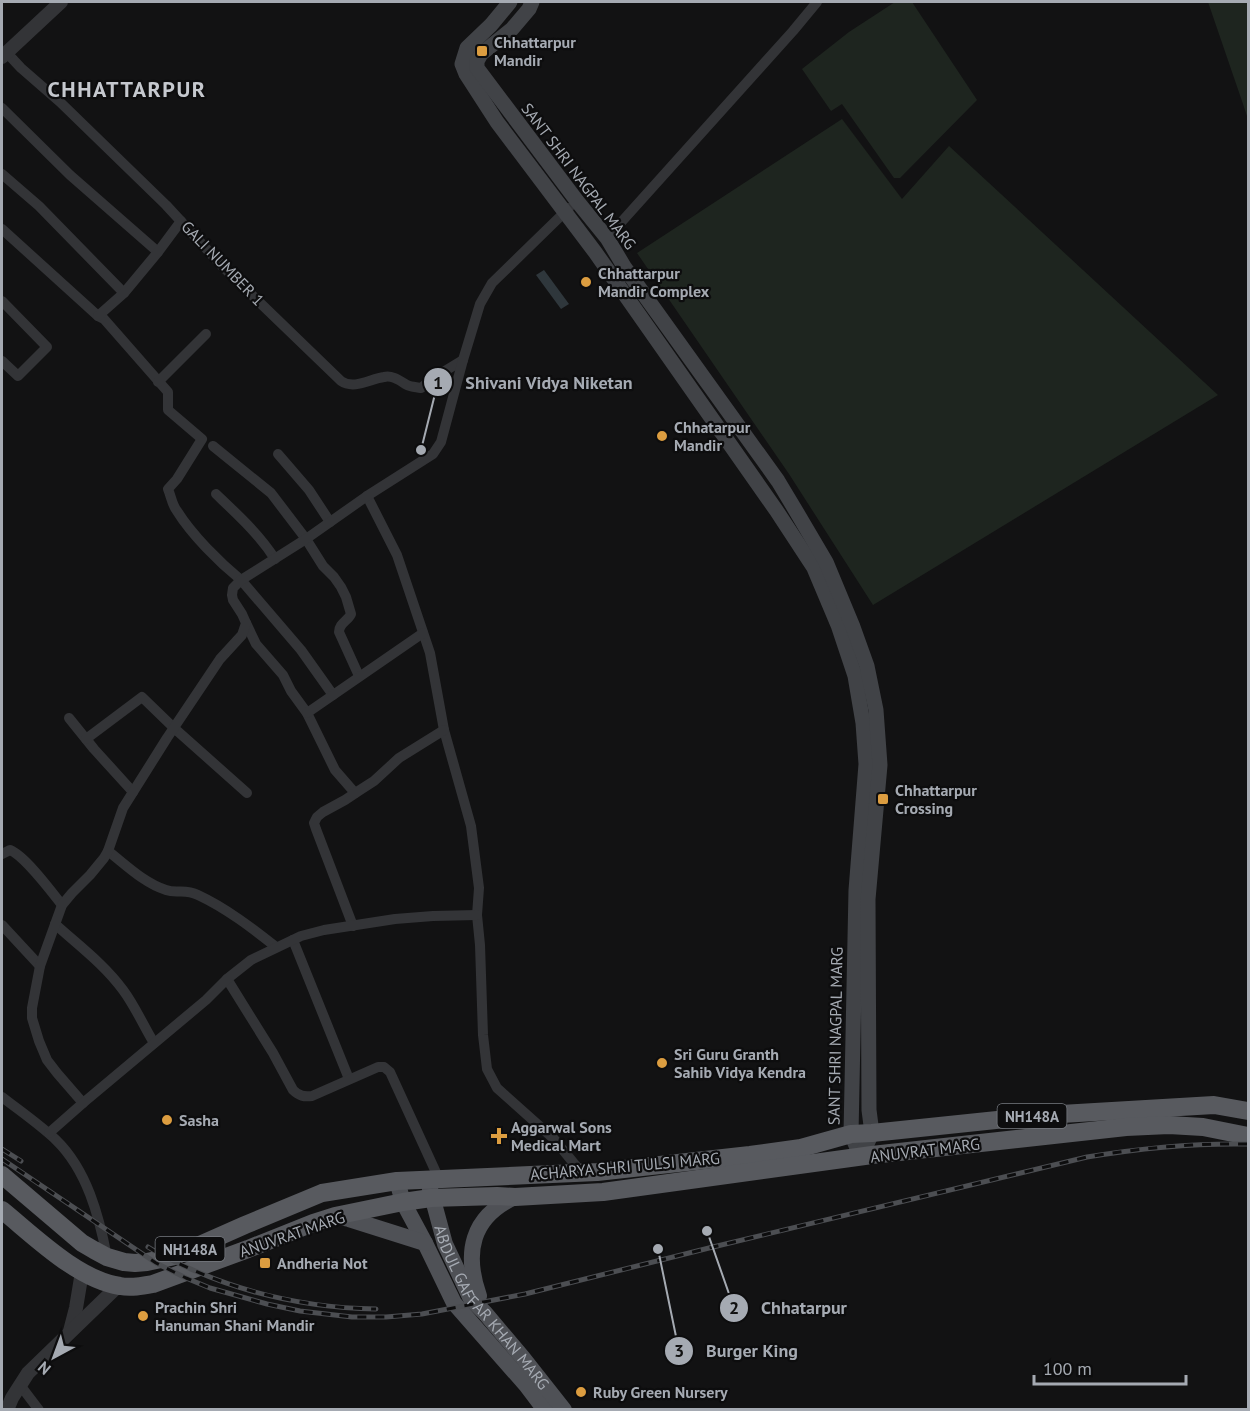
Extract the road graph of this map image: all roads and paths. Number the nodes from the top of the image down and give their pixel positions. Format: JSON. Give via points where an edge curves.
{"nodes":[{"id":1,"x":61,"y":2,"type":"edge"},
{"id":2,"x":510,"y":2,"type":"edge"},
{"id":3,"x":532,"y":2,"type":"edge"},
{"id":4,"x":817,"y":2,"type":"edge"},
{"id":5,"x":4,"y":55,"type":"edge"},
{"id":6,"x":2,"y":108,"type":"edge"},
{"id":7,"x":2,"y":174,"type":"edge"},
{"id":8,"x":577,"y":201,"type":"junction"},
{"id":9,"x":565,"y":212,"type":"junction"},
{"id":10,"x":181,"y":221,"type":"junction"},
{"id":11,"x":2,"y":229,"type":"edge"},
{"id":12,"x":607,"y":238,"type":"junction"},
{"id":13,"x":158,"y":252,"type":"junction"},
{"id":14,"x":124,"y":293,"type":"junction"},
{"id":15,"x":2,"y":301,"type":"edge"},
{"id":16,"x":98,"y":316,"type":"junction"},
{"id":17,"x":206,"y":334,"type":"dead end"},
{"id":18,"x":463,"y":360,"type":"junction"},
{"id":19,"x":2,"y":361,"type":"edge"},
{"id":20,"x":158,"y":382,"type":"junction"},
{"id":21,"x":747,"y":439,"type":"junction"},
{"id":22,"x":213,"y":446,"type":"dead end"},
{"id":23,"x":733,"y":447,"type":"junction"},
{"id":24,"x":278,"y":454,"type":"dead end"},
{"id":25,"x":216,"y":494,"type":"dead end"},
{"id":26,"x":367,"y":496,"type":"junction"},
{"id":27,"x":330,"y":522,"type":"junction"},
{"id":28,"x":306,"y":539,"type":"junction"},
{"id":29,"x":275,"y":559,"type":"junction"},
{"id":30,"x":241,"y":580,"type":"junction"},
{"id":31,"x":246,"y":623,"type":"junction"},
{"id":32,"x":423,"y":633,"type":"junction"},
{"id":33,"x":359,"y":676,"type":"junction"},
{"id":34,"x":333,"y":695,"type":"junction"},
{"id":35,"x":307,"y":713,"type":"junction"},
{"id":36,"x":69,"y":718,"type":"dead end"},
{"id":37,"x":174,"y":728,"type":"junction"},
{"id":38,"x":444,"y":730,"type":"junction"},
{"id":39,"x":86,"y":739,"type":"junction"},
{"id":40,"x":133,"y":792,"type":"junction"},
{"id":41,"x":247,"y":793,"type":"dead end"},
{"id":42,"x":355,"y":793,"type":"junction"},
{"id":43,"x":108,"y":851,"type":"junction"},
{"id":44,"x":2,"y":854,"type":"edge"},
{"id":45,"x":62,"y":905,"type":"junction"},
{"id":46,"x":477,"y":915,"type":"junction"},
{"id":47,"x":55,"y":924,"type":"junction"},
{"id":48,"x":2,"y":925,"type":"edge"},
{"id":49,"x":353,"y":926,"type":"junction"},
{"id":50,"x":293,"y":940,"type":"junction"},
{"id":51,"x":276,"y":947,"type":"junction"},
{"id":52,"x":40,"y":966,"type":"junction"},
{"id":53,"x":227,"y":979,"type":"junction"},
{"id":54,"x":154,"y":1043,"type":"junction"},
{"id":55,"x":349,"y":1079,"type":"junction"},
{"id":56,"x":2,"y":1098,"type":"edge"},
{"id":57,"x":82,"y":1103,"type":"junction"},
{"id":58,"x":1248,"y":1111,"type":"edge"},
{"id":59,"x":49,"y":1133,"type":"junction"},
{"id":60,"x":872,"y":1133,"type":"junction"},
{"id":61,"x":850,"y":1134,"type":"junction"},
{"id":62,"x":1242,"y":1134,"type":"edge"},
{"id":63,"x":861,"y":1157,"type":"junction"},
{"id":64,"x":581,"y":1172,"type":"junction"},
{"id":65,"x":2,"y":1175,"type":"edge"},
{"id":66,"x":433,"y":1179,"type":"junction"},
{"id":67,"x":397,"y":1181,"type":"junction"},
{"id":68,"x":515,"y":1197,"type":"junction"},
{"id":69,"x":431,"y":1198,"type":"junction"},
{"id":70,"x":403,"y":1202,"type":"junction"},
{"id":71,"x":2,"y":1210,"type":"edge"},
{"id":72,"x":335,"y":1216,"type":"junction"},
{"id":73,"x":425,"y":1243,"type":"junction"},
{"id":74,"x":107,"y":1257,"type":"junction"},
{"id":75,"x":82,"y":1272,"type":"junction"},
{"id":76,"x":118,"y":1286,"type":"junction"},
{"id":77,"x":485,"y":1313,"type":"junction"},
{"id":78,"x":70,"y":1334,"type":"junction"},
{"id":79,"x":20,"y":1385,"type":"junction"},
{"id":80,"x":7,"y":1410,"type":"edge"},
{"id":81,"x":39,"y":1410,"type":"edge"},
{"id":82,"x":544,"y":1410,"type":"edge"},
{"id":83,"x":564,"y":1410,"type":"edge"}],
"edges":[{"from":1,"to":5,"type":"street"},
{"from":2,"to":9,"type":"main road","name":"SANT SHRI NAGPAL MARG","via":[[467,48],[462,64],[497,122]]},
{"from":3,"to":8,"type":"main road","name":"SANT SHRI NAGPAL MARG","via":[[512,29],[481,54],[477,68]]},
{"from":4,"to":12,"type":"street"},
{"from":5,"to":10,"type":"street","name":"GALI NUMBER 1","via":[[60,102]]},
{"from":6,"to":13,"type":"street","via":[[70,175]]},
{"from":7,"to":14,"type":"street"},
{"from":8,"to":9,"type":"street"},
{"from":8,"to":12,"type":"main road","name":"SANT SHRI NAGPAL MARG"},
{"from":9,"to":18,"type":"street","via":[[492,283],[480,304]]},
{"from":9,"to":23,"type":"main road","name":"SANT SHRI NAGPAL MARG"},
{"from":10,"to":13,"type":"street"},
{"from":10,"to":18,"type":"street","name":"GALI NUMBER 1","via":[[224,268],[347,385],[385,376],[421,388]]},
{"from":11,"to":16,"type":"street"},
{"from":12,"to":21,"type":"main road","name":"SANT SHRI NAGPAL MARG"},
{"from":13,"to":14,"type":"street"},
{"from":14,"to":16,"type":"street"},
{"from":15,"to":19,"type":"street","via":[[47,347],[18,376]]},
{"from":16,"to":20,"type":"street"},
{"from":17,"to":20,"type":"street"},
{"from":18,"to":26,"type":"street","via":[[437,448],[428,459]]},
{"from":20,"to":30,"type":"street","via":[[168,392],[168,410],[202,439],[168,489],[175,509],[221,563]]},
{"from":21,"to":23,"type":"main road"},
{"from":21,"to":60,"type":"main road","name":"SANT SHRI NAGPAL MARG","via":[[778,481],[826,562],[854,627],[876,710],[880,765],[868,899]]},
{"from":22,"to":28,"type":"street","via":[[271,493]]},
{"from":23,"to":61,"type":"main road","name":"SANT SHRI NAGPAL MARG","via":[[814,568],[855,676],[866,764],[856,890]]},
{"from":24,"to":27,"type":"street"},
{"from":25,"to":29,"type":"street","via":[[254,530]]},
{"from":26,"to":27,"type":"street"},
{"from":26,"to":32,"type":"street","via":[[397,555]]},
{"from":27,"to":28,"type":"street"},
{"from":28,"to":29,"type":"street"},
{"from":28,"to":33,"type":"street","via":[[346,597],[351,614],[339,632]]},
{"from":29,"to":30,"type":"street"},
{"from":30,"to":31,"type":"street","via":[[232,595]]},
{"from":30,"to":34,"type":"street","via":[[301,650]]},
{"from":31,"to":35,"type":"street","via":[[256,644],[283,675]]},
{"from":31,"to":37,"type":"street","via":[[239,640],[220,659]]},
{"from":32,"to":33,"type":"street"},
{"from":32,"to":38,"type":"street","via":[[433,663]]},
{"from":33,"to":34,"type":"street"},
{"from":34,"to":35,"type":"street"},
{"from":35,"to":42,"type":"street","via":[[335,770]]},
{"from":36,"to":39,"type":"street"},
{"from":37,"to":39,"type":"street","via":[[142,697]]},
{"from":37,"to":40,"type":"street"},
{"from":37,"to":41,"type":"street"},
{"from":38,"to":42,"type":"street","via":[[399,758]]},
{"from":38,"to":46,"type":"street","via":[[471,826],[479,888]]},
{"from":39,"to":40,"type":"street"},
{"from":40,"to":43,"type":"street"},
{"from":42,"to":49,"type":"street","via":[[323,812],[314,823]]},
{"from":43,"to":45,"type":"street"},
{"from":43,"to":51,"type":"street","via":[[164,890],[189,891],[205,898]]},
{"from":44,"to":45,"type":"street","via":[[15,852]]},
{"from":45,"to":47,"type":"street"},
{"from":46,"to":49,"type":"street"},
{"from":46,"to":64,"type":"street","via":[[487,1069],[497,1088],[554,1139]]},
{"from":47,"to":52,"type":"street"},
{"from":47,"to":54,"type":"street","via":[[112,976]]},
{"from":48,"to":52,"type":"street"},
{"from":49,"to":50,"type":"street"},
{"from":50,"to":51,"type":"street"},
{"from":50,"to":55,"type":"street"},
{"from":51,"to":53,"type":"street"},
{"from":52,"to":57,"type":"street","via":[[32,1008],[39,1041],[47,1060]]},
{"from":53,"to":54,"type":"street"},
{"from":53,"to":55,"type":"street","via":[[293,1090],[305,1097],[312,1096]]},
{"from":54,"to":57,"type":"street"},
{"from":55,"to":66,"type":"street","via":[[378,1067],[390,1072]]},
{"from":56,"to":59,"type":"street"},
{"from":57,"to":59,"type":"street"},
{"from":58,"to":60,"type":"highway","number":"NH148A","via":[[1214,1106],[1044,1115]]},
{"from":58,"to":62,"type":"street"},
{"from":59,"to":74,"type":"street","via":[[78,1170],[95,1204]]},
{"from":60,"to":61,"type":"highway","number":"NH148A"},
{"from":60,"to":63,"type":"main road","name":"SANT SHRI NAGPAL MARG"},
{"from":61,"to":63,"type":"main road","name":"SANT SHRI NAGPAL MARG"},
{"from":61,"to":64,"type":"highway","name":"ACHARYA SHRI TULSI MARG","number":"NH148A","via":[[801,1148]]},
{"from":62,"to":63,"type":"highway","name":"ANUVRAT MARG","via":[[1203,1127],[1126,1127]]},
{"from":63,"to":68,"type":"highway","name":"ACHARYA SHRI TULSI MARG","number":"NH148A","via":[[603,1192]]},
{"from":64,"to":66,"type":"highway","name":"ACHARYA SHRI TULSI MARG","number":"NH148A"},
{"from":65,"to":74,"type":"highway","name":"ANUVRAT MARG","number":"NH148A","via":[[82,1243]]},
{"from":66,"to":67,"type":"highway","name":"ACHARYA SHRI TULSI MARG","number":"NH148A"},
{"from":66,"to":69,"type":"main road","name":"ABDUL GAFFAR KHAN MARG"},
{"from":67,"to":70,"type":"main road","name":"ABDUL GAFFAR KHAN MARG"},
{"from":67,"to":74,"type":"highway","name":"ANUVRAT MARG","number":"NH148A","via":[[322,1193],[162,1260],[135,1263]]},
{"from":68,"to":69,"type":"highway","name":"ACHARYA SHRI TULSI MARG","number":"NH148A"},
{"from":68,"to":77,"type":"main road","via":[[498,1206],[484,1221],[472,1248],[471,1268]]},
{"from":69,"to":70,"type":"highway","name":"ANUVRAT MARG","number":"NH148A"},
{"from":69,"to":77,"type":"main road","name":"ABDUL GAFFAR KHAN MARG","via":[[445,1244],[471,1299]]},
{"from":70,"to":72,"type":"highway","name":"ANUVRAT MARG","number":"NH148A"},
{"from":70,"to":73,"type":"main road","name":"ABDUL GAFFAR KHAN MARG"},
{"from":71,"to":75,"type":"highway","name":"ANUVRAT MARG","number":"NH148A"},
{"from":72,"to":73,"type":"main road"},
{"from":72,"to":76,"type":"highway","name":"ANUVRAT MARG","number":"NH148A","via":[[153,1284]]},
{"from":73,"to":82,"type":"main road","name":"ABDUL GAFFAR KHAN MARG","via":[[454,1303]]},
{"from":75,"to":76,"type":"highway","name":"ANUVRAT MARG","number":"NH148A"},
{"from":75,"to":78,"type":"street"},
{"from":76,"to":78,"type":"street"},
{"from":77,"to":83,"type":"main road","name":"ABDUL GAFFAR KHAN MARG"},
{"from":78,"to":79,"type":"street","via":[[38,1362]]},
{"from":79,"to":80,"type":"street"},
{"from":79,"to":81,"type":"street"}]}
